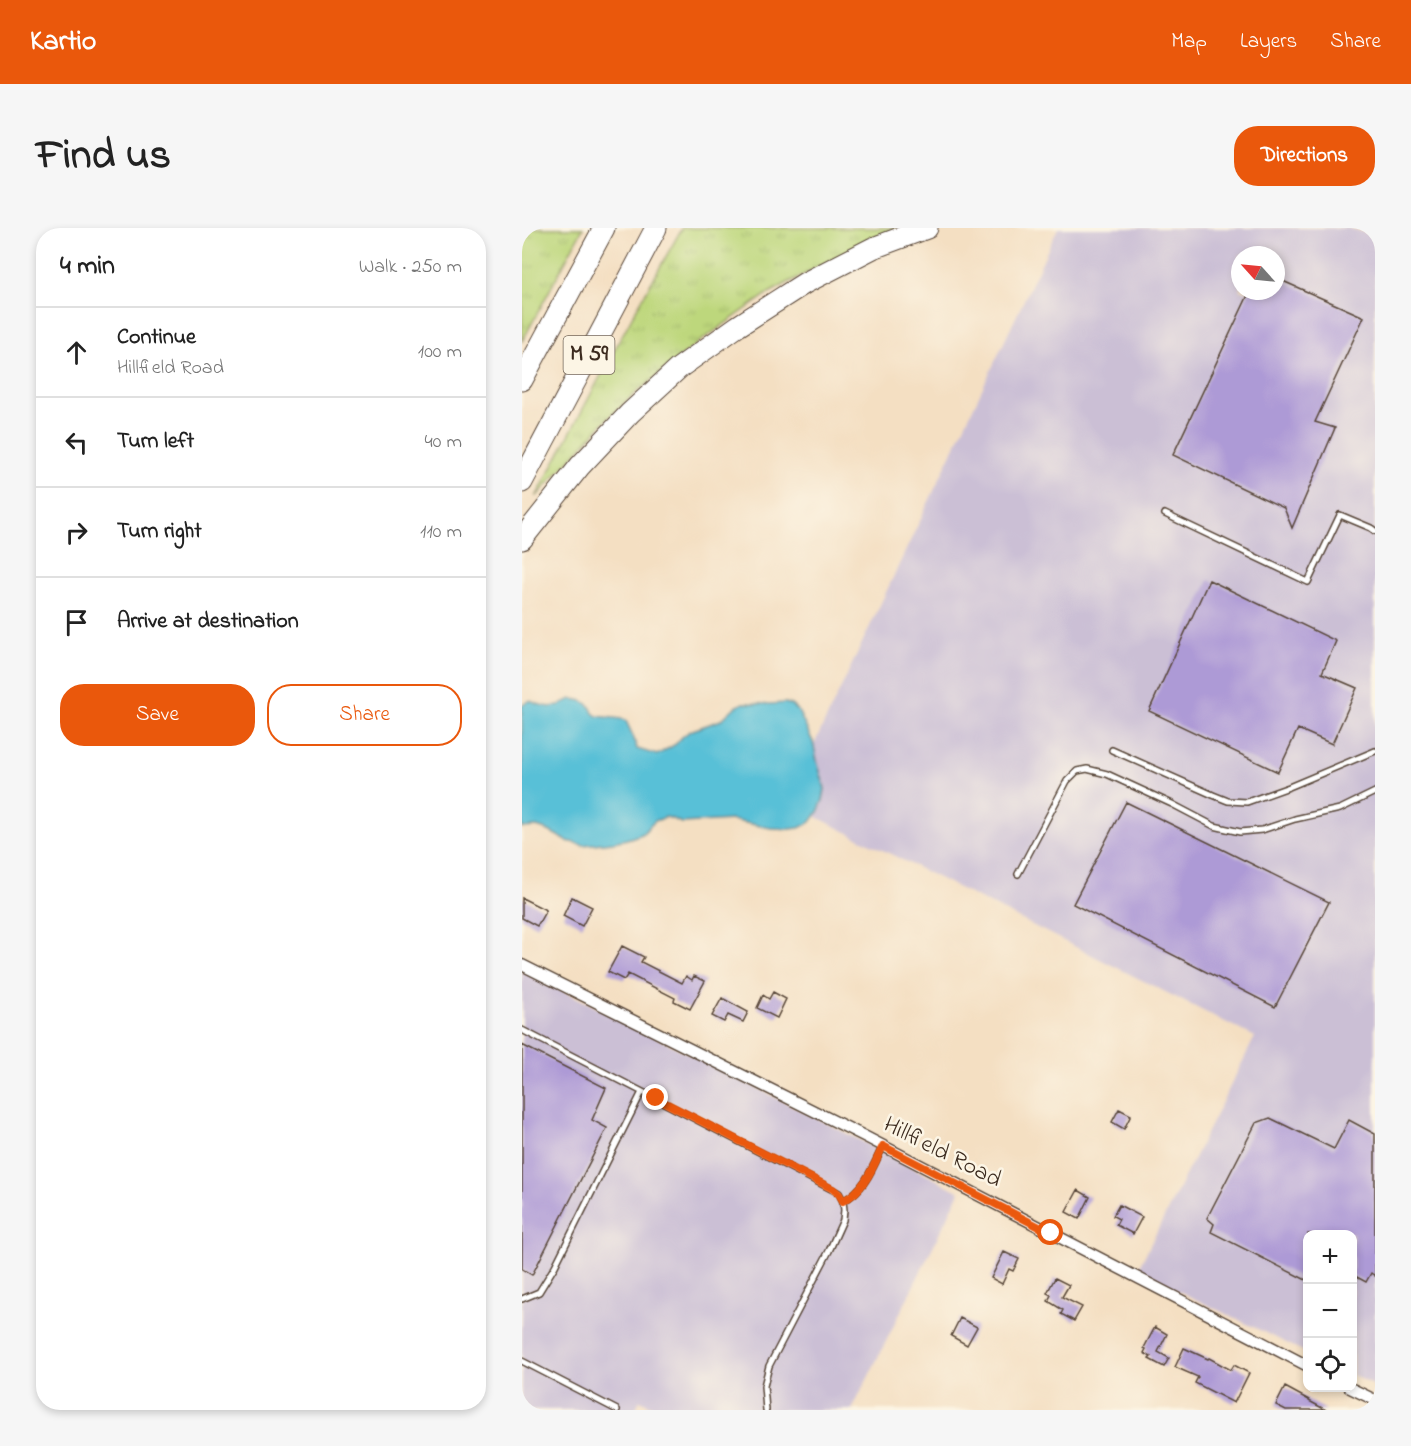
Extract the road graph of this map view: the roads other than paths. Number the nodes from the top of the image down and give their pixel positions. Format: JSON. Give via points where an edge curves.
{"nodes":[{"id":1,"x":604,"y":228,"type":"edge"},
{"id":2,"x":656,"y":228,"type":"edge"},
{"id":3,"x":927,"y":228,"type":"edge"},
{"id":4,"x":522,"y":380,"type":"edge"},
{"id":5,"x":522,"y":482,"type":"edge"},
{"id":6,"x":1165,"y":514,"type":"dead end"},
{"id":7,"x":1375,"y":531,"type":"edge"},
{"id":8,"x":522,"y":540,"type":"edge"},
{"id":9,"x":1112,"y":750,"type":"dead end"},
{"id":10,"x":1375,"y":751,"type":"edge"},
{"id":11,"x":1375,"y":792,"type":"edge"},
{"id":12,"x":1018,"y":874,"type":"dead end"},
{"id":13,"x":522,"y":965,"type":"edge"},
{"id":14,"x":522,"y":1030,"type":"edge"},
{"id":15,"x":642,"y":1092,"type":"junction"},
{"id":16,"x":883,"y":1146,"type":"junction"},
{"id":17,"x":843,"y":1201,"type":"junction"},
{"id":18,"x":522,"y":1299,"type":"edge"},
{"id":19,"x":522,"y":1361,"type":"edge"},
{"id":20,"x":1303,"y":1363,"type":"edge"},
{"id":21,"x":1357,"y":1391,"type":"edge"},
{"id":22,"x":1375,"y":1400,"type":"edge"},
{"id":23,"x":617,"y":1410,"type":"edge"},
{"id":24,"x":766,"y":1410,"type":"edge"}],
"edges":[{"from":1,"to":4,"type":"highway","number":"M 59"},
{"from":2,"to":5,"type":"highway","number":"M 59"},
{"from":3,"to":8,"type":"highway","via":[[873,248],[805,283],[679,368],[580,466]]},
{"from":6,"to":7,"type":"lane","via":[[1308,582],[1340,515]]},
{"from":9,"to":10,"type":"lane","via":[[1228,801],[1247,802]]},
{"from":11,"to":12,"type":"lane","via":[[1340,809],[1240,832],[1214,826],[1107,774],[1077,771],[1067,781]]},
{"from":13,"to":16,"type":"street","name":"Hillfield Road"},
{"from":14,"to":15,"type":"lane"},
{"from":15,"to":17,"type":"lane","via":[[833,1189]]},
{"from":15,"to":18,"type":"lane","via":[[555,1266],[539,1292]]},
{"from":16,"to":17,"type":"lane","via":[[859,1190]]},
{"from":16,"to":20,"type":"street","name":"Hillfield Road"},
{"from":17,"to":24,"type":"lane","via":[[843,1220],[769,1366],[764,1386]]},
{"from":19,"to":23,"type":"lane"},
{"from":21,"to":22,"type":"street"}]}
